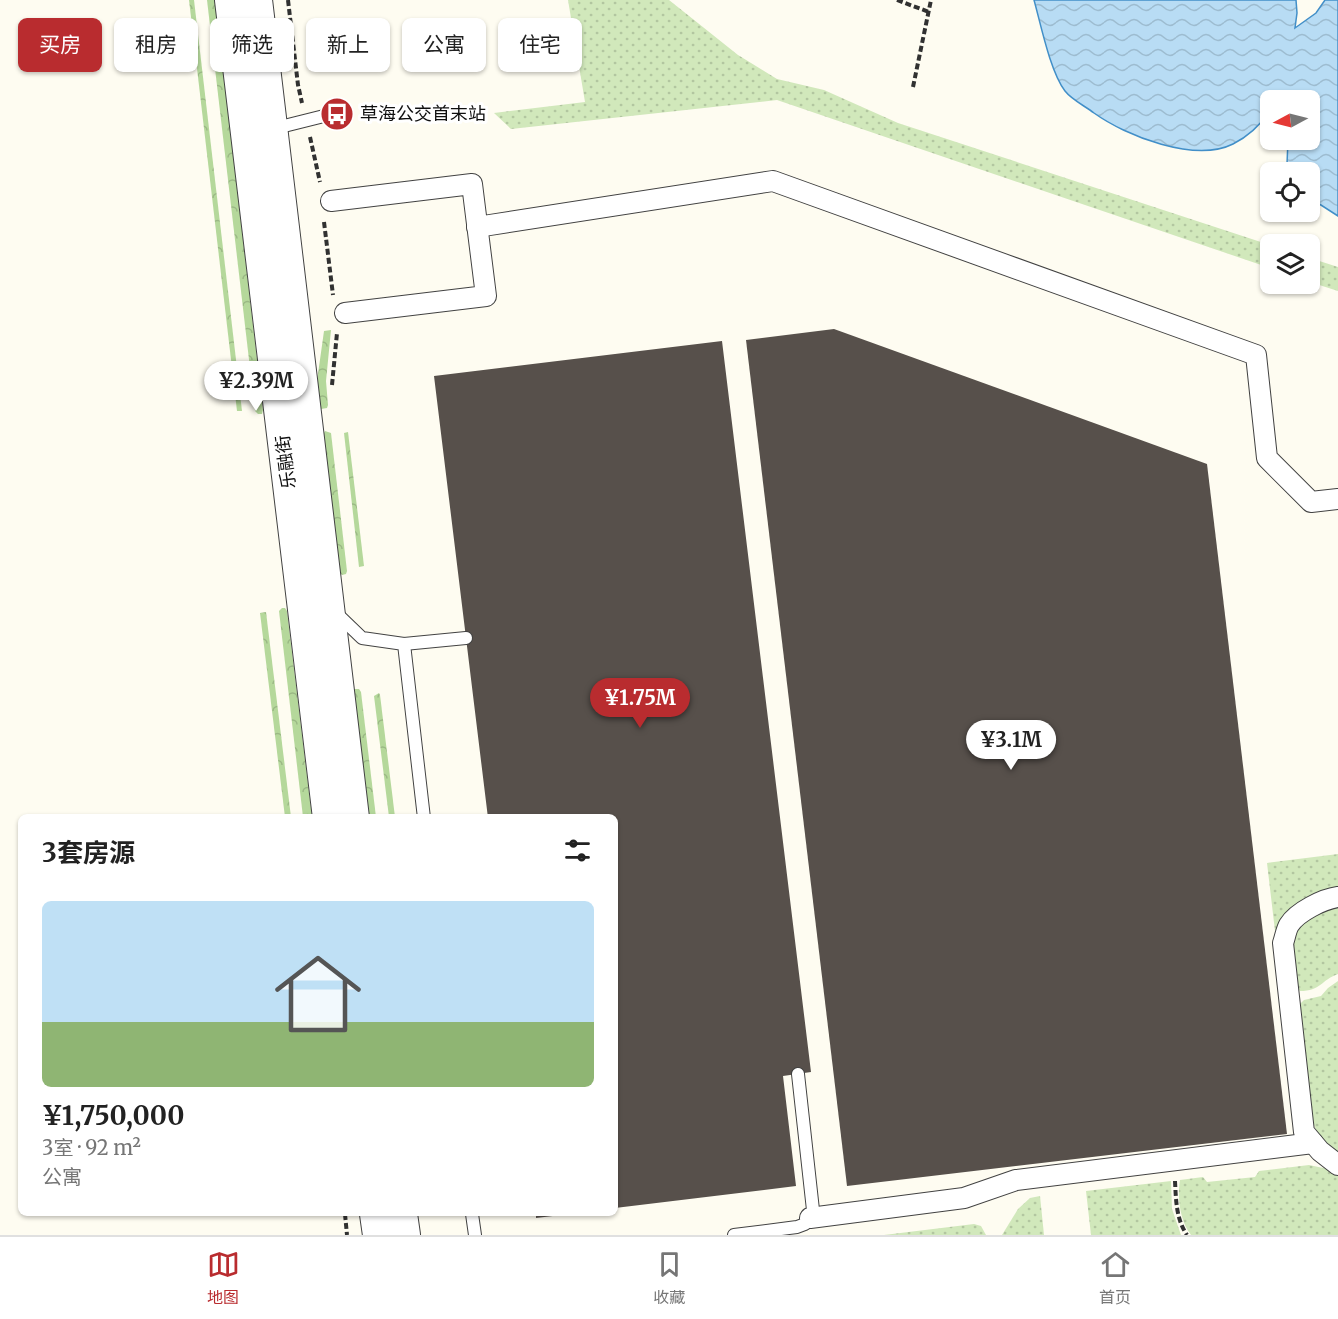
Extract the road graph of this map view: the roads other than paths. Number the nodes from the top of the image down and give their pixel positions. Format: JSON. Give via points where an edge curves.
{"nodes":[{"id":1,"x":231,"y":0,"type":"edge"},
{"id":2,"x":256,"y":0,"type":"edge"},
{"id":3,"x":344,"y":111,"type":"dead end"},
{"id":4,"x":259,"y":131,"type":"junction"},
{"id":5,"x":325,"y":199,"type":"road end"},
{"id":6,"x":477,"y":227,"type":"junction"},
{"id":7,"x":339,"y":316,"type":"road end"},
{"id":8,"x":1338,"y":499,"type":"edge"},
{"id":9,"x":327,"y":605,"type":"junction"},
{"id":10,"x":466,"y":638,"type":"dead end"},
{"id":11,"x":404,"y":645,"type":"junction"},
{"id":12,"x":329,"y":814,"type":"edge"},
{"id":13,"x":353,"y":814,"type":"edge"},
{"id":14,"x":424,"y":814,"type":"edge"},
{"id":15,"x":1338,"y":897,"type":"edge"},
{"id":16,"x":798,"y":1074,"type":"dead end"},
{"id":17,"x":1313,"y":1143,"type":"junction"},
{"id":18,"x":1338,"y":1165,"type":"edge"},
{"id":19,"x":376,"y":1216,"type":"edge"},
{"id":20,"x":401,"y":1216,"type":"edge"},
{"id":21,"x":472,"y":1216,"type":"edge"},
{"id":22,"x":810,"y":1218,"type":"junction"},
{"id":23,"x":379,"y":1235,"type":"edge"},
{"id":24,"x":404,"y":1235,"type":"edge"},
{"id":25,"x":474,"y":1235,"type":"edge"},
{"id":26,"x":734,"y":1235,"type":"edge"}],
"edges":[{"from":1,"to":4,"type":"street","name":"乐融街"},
{"from":2,"to":4,"type":"street","name":"乐融街"},
{"from":3,"to":4,"type":"lane"},
{"from":4,"to":9,"type":"street","name":"乐融街"},
{"from":4,"to":12,"type":"street","name":"乐融街"},
{"from":5,"to":6,"type":"street","via":[[472,184]]},
{"from":6,"to":7,"type":"street","via":[[486,296]]},
{"from":6,"to":8,"type":"street","via":[[773,182],[1256,355],[1267,458],[1311,502]]},
{"from":9,"to":11,"type":"lane","via":[[362,638]]},
{"from":9,"to":13,"type":"street","name":"乐融街"},
{"from":10,"to":11,"type":"lane"},
{"from":11,"to":14,"type":"lane"},
{"from":15,"to":17,"type":"street","via":[[1308,908],[1290,924],[1283,943],[1304,1132]]},
{"from":16,"to":22,"type":"lane","via":[[814,1201]]},
{"from":17,"to":18,"type":"street"},
{"from":17,"to":22,"type":"street","via":[[1016,1180],[964,1198]]},
{"from":19,"to":23,"type":"street"},
{"from":20,"to":24,"type":"street"},
{"from":21,"to":25,"type":"lane"},
{"from":22,"to":26,"type":"lane","via":[[797,1227]]}]}
